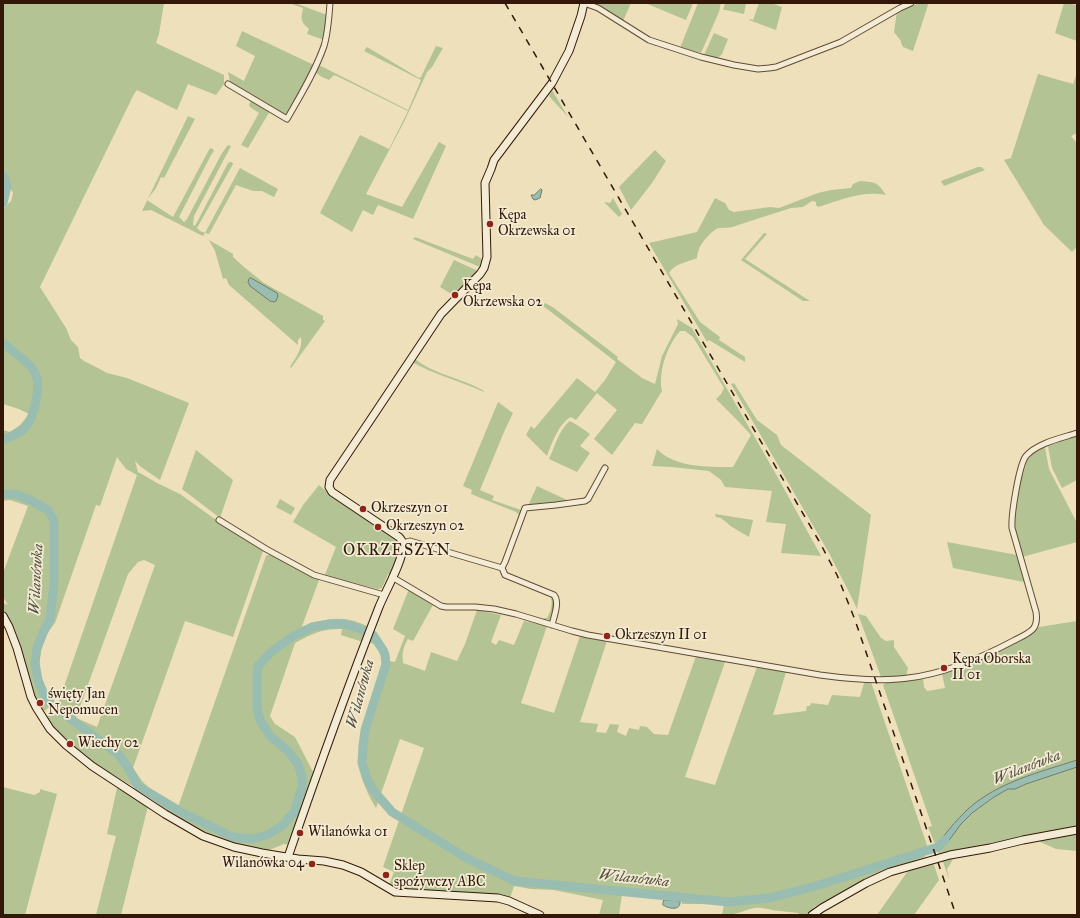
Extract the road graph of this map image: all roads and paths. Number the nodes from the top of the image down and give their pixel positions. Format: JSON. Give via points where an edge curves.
{"nodes":[{"id":1,"x":330,"y":3,"type":"edge"},
{"id":2,"x":584,"y":3,"type":"edge"},
{"id":3,"x":911,"y":3,"type":"edge"},
{"id":4,"x":228,"y":84,"type":"dead end"},
{"id":5,"x":1077,"y":433,"type":"edge"},
{"id":6,"x":605,"y":468,"type":"dead end"},
{"id":7,"x":219,"y":520,"type":"dead end"},
{"id":8,"x":403,"y":543,"type":"junction"},
{"id":9,"x":502,"y":568,"type":"junction"},
{"id":10,"x":392,"y":577,"type":"junction"},
{"id":11,"x":384,"y":596,"type":"junction"},
{"id":12,"x":3,"y":616,"type":"edge"},
{"id":13,"x":552,"y":625,"type":"junction"},
{"id":14,"x":1077,"y":830,"type":"edge"},
{"id":15,"x":288,"y":857,"type":"junction"},
{"id":16,"x":540,"y":915,"type":"edge"},
{"id":17,"x":812,"y":915,"type":"edge"}],
"edges":[{"from":1,"to":4,"type":"street","via":[[324,46],[288,119]]},
{"from":2,"to":3,"type":"street","via":[[598,8],[657,43],[701,57],[747,68],[763,69],[776,67],[841,42]]},
{"from":2,"to":8,"type":"street","via":[[569,51],[552,83],[494,160],[485,183],[488,257],[484,268],[441,314],[330,480],[329,487],[332,492],[399,537]]},
{"from":5,"to":13,"type":"street","via":[[1037,447],[1026,456],[1019,477],[1012,528],[1036,612],[1034,628],[1003,646],[945,671],[908,678],[848,679],[609,639]]},
{"from":6,"to":9,"type":"street","via":[[585,501],[524,508]]},
{"from":7,"to":11,"type":"street","via":[[314,575]]},
{"from":8,"to":9,"type":"street","via":[[410,542]]},
{"from":8,"to":10,"type":"street","via":[[401,556]]},
{"from":9,"to":13,"type":"street","via":[[506,575],[555,596]]},
{"from":10,"to":11,"type":"street"},
{"from":10,"to":13,"type":"street","via":[[441,606],[494,609]]},
{"from":11,"to":15,"type":"street"},
{"from":12,"to":15,"type":"street","via":[[14,641],[31,697],[50,729],[66,745],[129,791],[202,836],[234,847]]},
{"from":14,"to":17,"type":"street","via":[[950,855],[890,872]]},
{"from":15,"to":16,"type":"street","via":[[343,865],[361,872],[395,892],[498,898]]}]}
